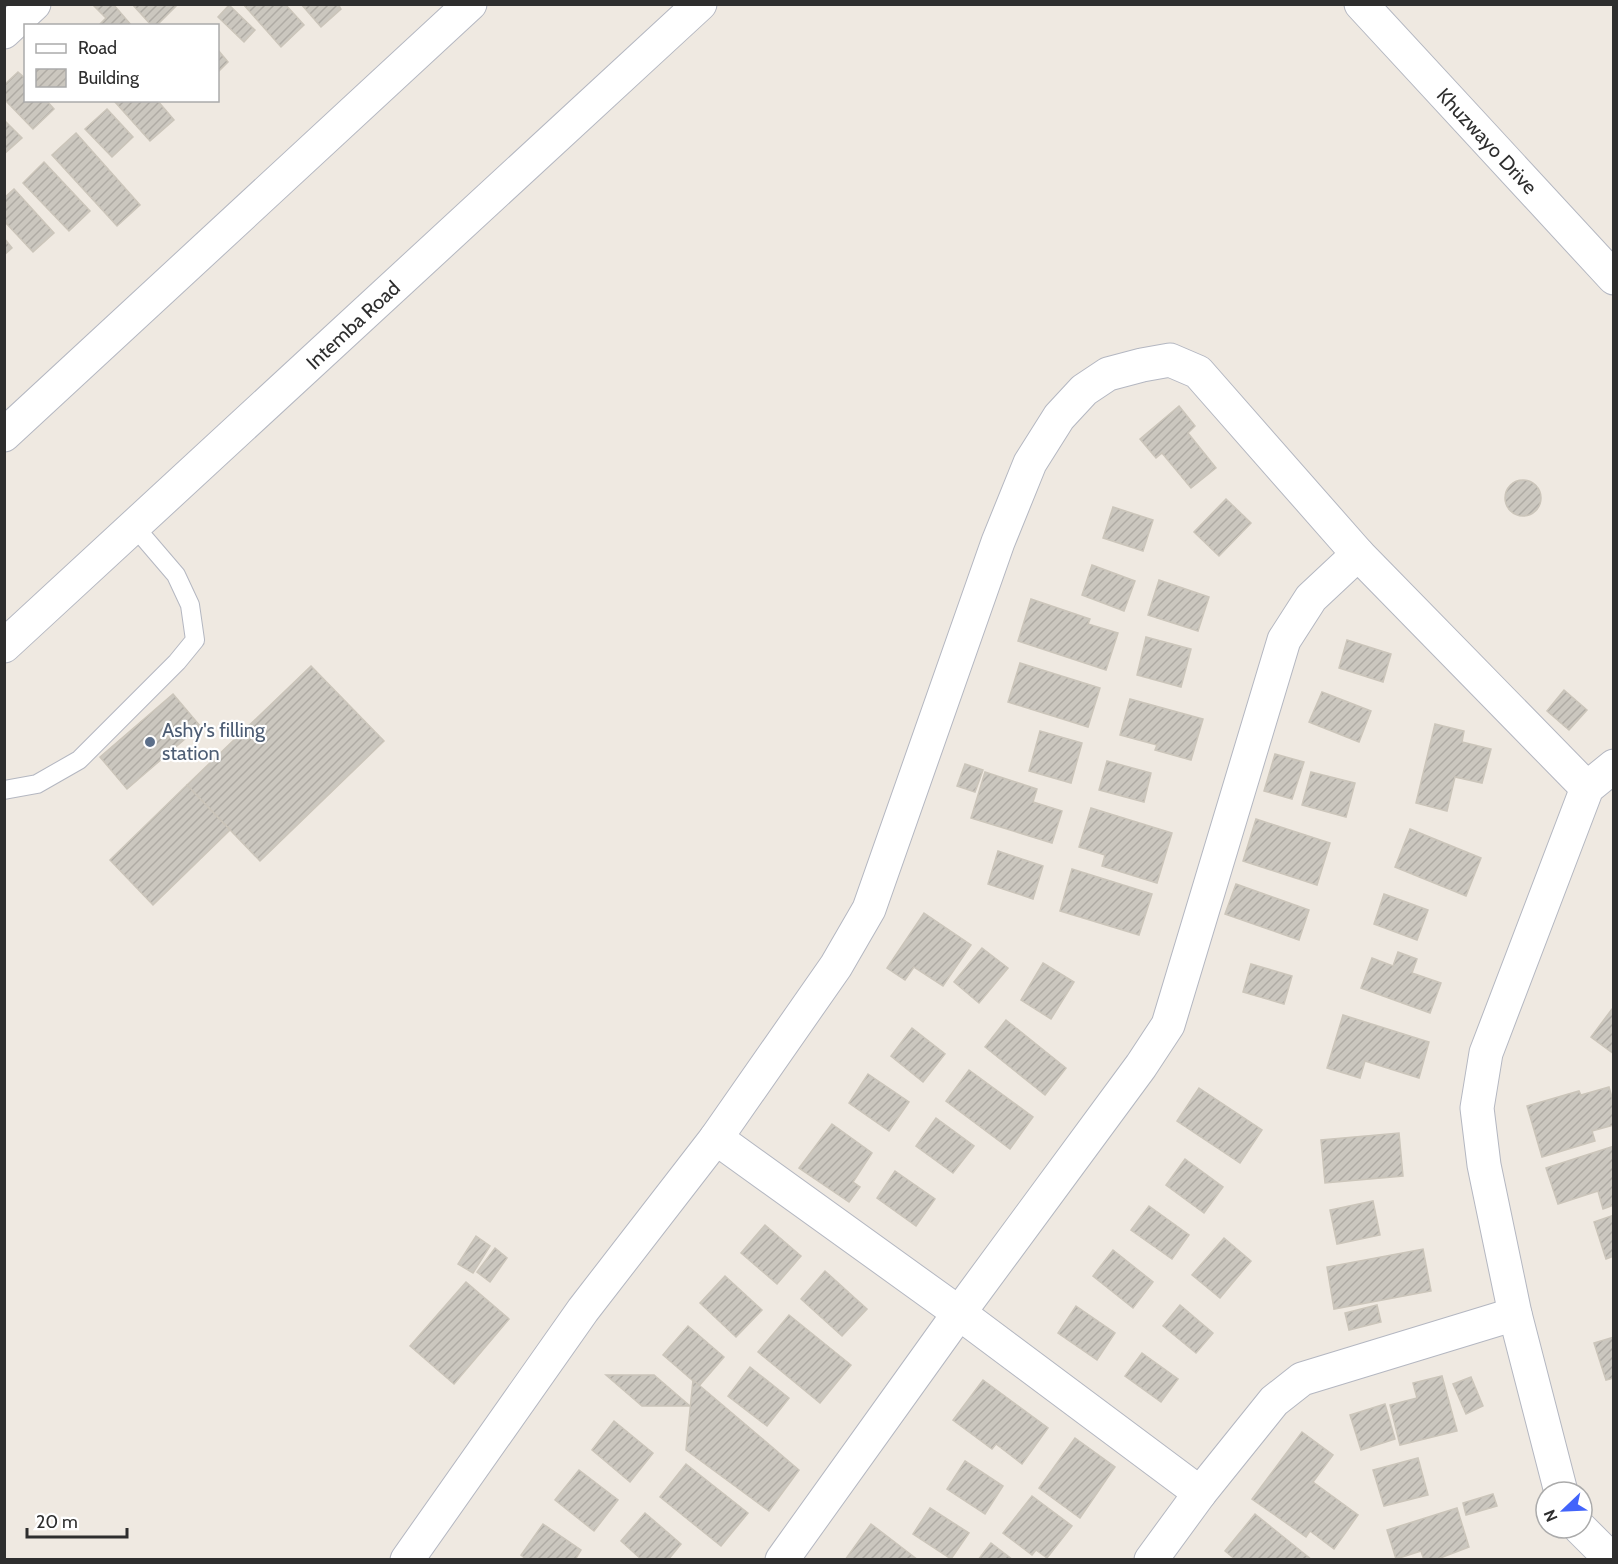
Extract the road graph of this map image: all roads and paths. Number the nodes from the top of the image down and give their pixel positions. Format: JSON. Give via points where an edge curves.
{"nodes":[{"id":1,"x":34,"y":4,"type":"edge"},
{"id":2,"x":470,"y":4,"type":"edge"},
{"id":3,"x":700,"y":4,"type":"edge"},
{"id":4,"x":1360,"y":4,"type":"edge"},
{"id":5,"x":4,"y":32,"type":"edge"},
{"id":6,"x":1614,"y":278,"type":"edge"},
{"id":7,"x":4,"y":435,"type":"edge"},
{"id":8,"x":134,"y":526,"type":"junction"},
{"id":9,"x":1358,"y":554,"type":"junction"},
{"id":10,"x":4,"y":646,"type":"edge"},
{"id":11,"x":1614,"y":766,"type":"edge"},
{"id":12,"x":1587,"y":788,"type":"junction"},
{"id":13,"x":4,"y":790,"type":"edge"},
{"id":14,"x":716,"y":1138,"type":"junction"},
{"id":15,"x":959,"y":1313,"type":"junction"},
{"id":16,"x":1515,"y":1314,"type":"junction"},
{"id":17,"x":1558,"y":1480,"type":"edge"},
{"id":18,"x":1200,"y":1493,"type":"junction"},
{"id":19,"x":1592,"y":1540,"type":"edge"},
{"id":20,"x":1614,"y":1558,"type":"edge"},
{"id":21,"x":407,"y":1560,"type":"edge"},
{"id":22,"x":782,"y":1560,"type":"edge"},
{"id":23,"x":1151,"y":1560,"type":"edge"}],
"edges":[{"from":1,"to":5,"type":"street"},
{"from":2,"to":7,"type":"street"},
{"from":3,"to":8,"type":"street","name":"Intemba Road"},
{"from":4,"to":6,"type":"street","name":"Khuzwayo Drive"},
{"from":8,"to":10,"type":"street","name":"Intemba Road"},
{"from":8,"to":13,"type":"lane","via":[[176,575],[190,605],[195,640],[79,760],[37,784]]},
{"from":9,"to":12,"type":"street"},
{"from":9,"to":14,"type":"street","via":[[1198,372],[1170,360],[1108,374],[1084,390],[1059,417],[1026,473],[994,553],[869,909],[836,966]]},
{"from":9,"to":15,"type":"street","via":[[1311,598],[1284,640],[1168,1025]]},
{"from":11,"to":12,"type":"street"},
{"from":12,"to":16,"type":"street","via":[[1486,1053],[1477,1108],[1484,1165]]},
{"from":14,"to":15,"type":"street"},
{"from":14,"to":21,"type":"street","via":[[583,1310]]},
{"from":15,"to":18,"type":"street"},
{"from":15,"to":22,"type":"street"},
{"from":16,"to":17,"type":"street"},
{"from":16,"to":18,"type":"street","via":[[1302,1379],[1274,1401]]},
{"from":18,"to":23,"type":"street"},
{"from":19,"to":20,"type":"street"}]}
